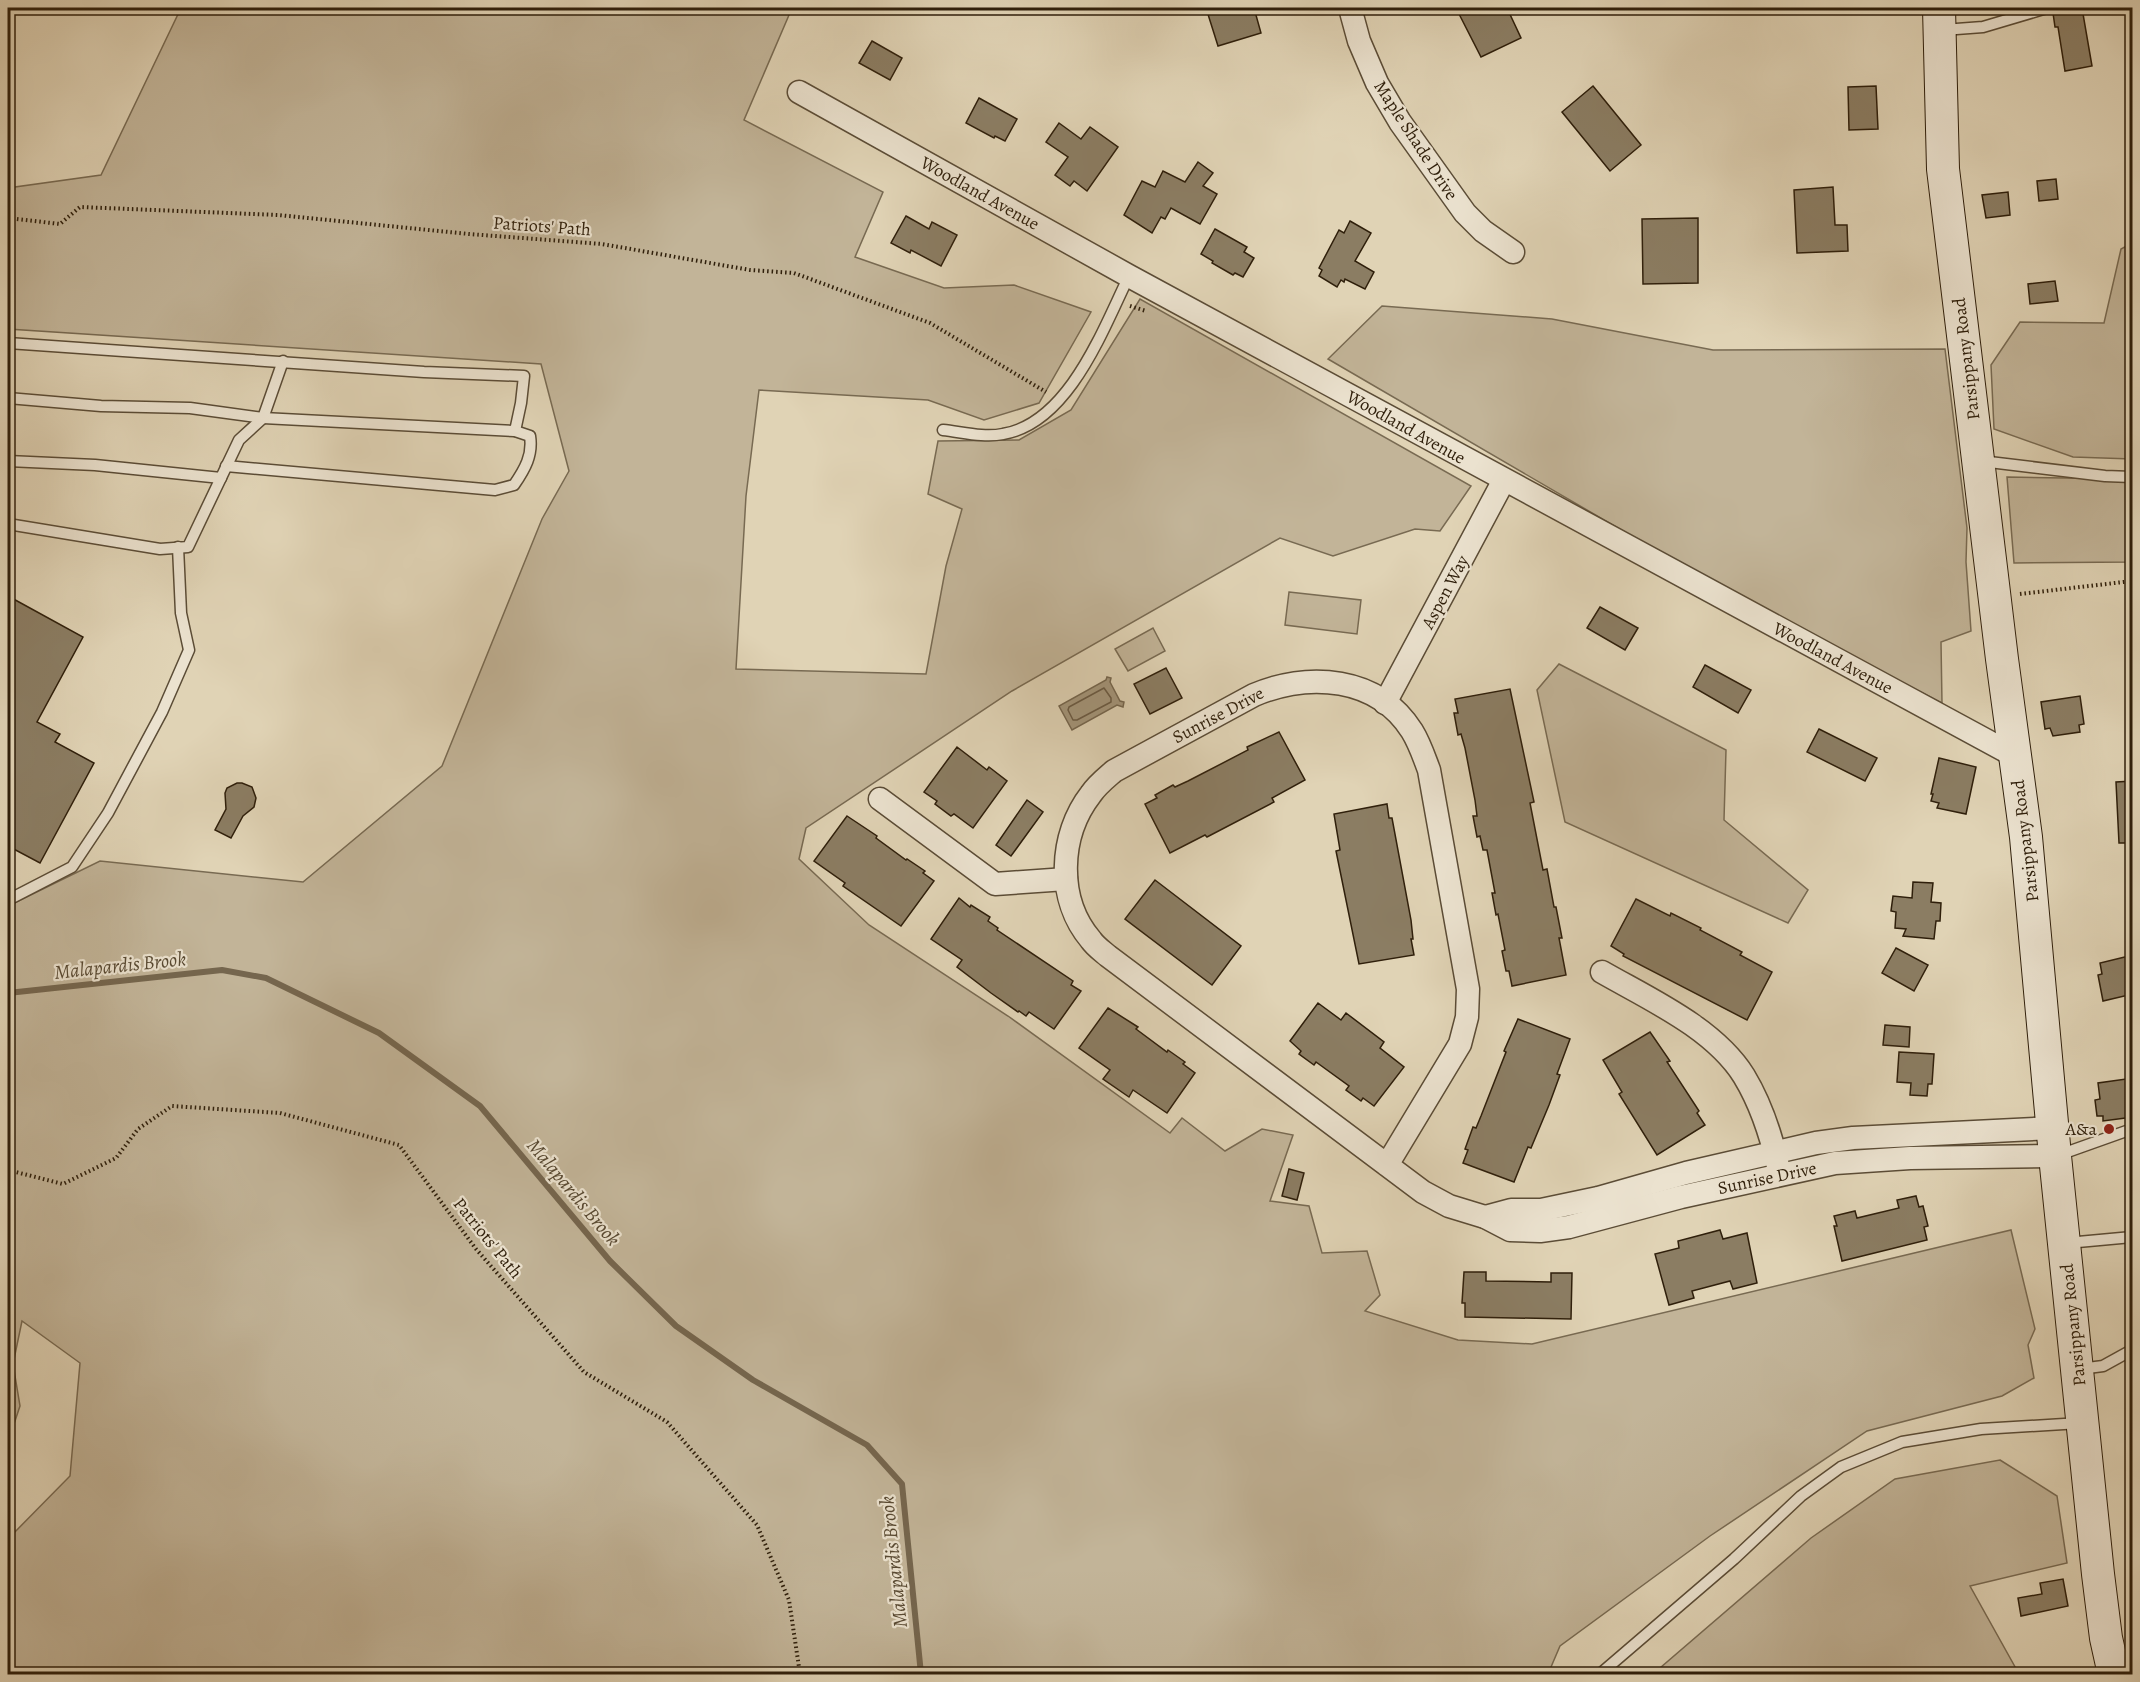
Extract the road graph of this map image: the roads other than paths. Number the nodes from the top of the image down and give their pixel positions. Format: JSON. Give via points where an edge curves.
{"nodes":[{"id":1,"x":1350,"y":8,"type":"edge"},
{"id":2,"x":2047,"y":8,"type":"edge"},
{"id":3,"x":1939,"y":19,"type":"edge"},
{"id":4,"x":799,"y":92,"type":"dead end"},
{"id":5,"x":1513,"y":252,"type":"dead end"},
{"id":6,"x":1129,"y":276,"type":"junction"},
{"id":7,"x":8,"y":343,"type":"edge"},
{"id":8,"x":283,"y":361,"type":"junction"},
{"id":9,"x":8,"y":398,"type":"edge"},
{"id":10,"x":263,"y":418,"type":"junction"},
{"id":11,"x":943,"y":430,"type":"dead end"},
{"id":12,"x":515,"y":431,"type":"junction"},
{"id":13,"x":1978,"y":460,"type":"junction"},
{"id":14,"x":8,"y":461,"type":"edge"},
{"id":15,"x":226,"y":466,"type":"junction"},
{"id":16,"x":2133,"y":477,"type":"edge"},
{"id":17,"x":220,"y":478,"type":"junction"},
{"id":18,"x":1504,"y":480,"type":"junction"},
{"id":19,"x":8,"y":524,"type":"edge"},
{"id":20,"x":178,"y":548,"type":"junction"},
{"id":21,"x":1385,"y":703,"type":"junction"},
{"id":22,"x":2015,"y":756,"type":"junction"},
{"id":23,"x":880,"y":799,"type":"dead end"},
{"id":24,"x":1066,"y":879,"type":"junction"},
{"id":25,"x":8,"y":900,"type":"edge"},
{"id":26,"x":1602,"y":972,"type":"dead end"},
{"id":27,"x":2133,"y":1129,"type":"edge"},
{"id":28,"x":2054,"y":1142,"type":"junction"},
{"id":29,"x":1778,"y":1164,"type":"junction"},
{"id":30,"x":1387,"y":1165,"type":"junction"},
{"id":31,"x":2133,"y":1238,"type":"edge"},
{"id":32,"x":2064,"y":1243,"type":"junction"},
{"id":33,"x":2133,"y":1350,"type":"edge"},
{"id":34,"x":2077,"y":1370,"type":"junction"},
{"id":35,"x":2083,"y":1423,"type":"junction"},
{"id":36,"x":1600,"y":1674,"type":"edge"},
{"id":37,"x":2114,"y":1674,"type":"edge"}],
"edges":[{"from":1,"to":5,"type":"street","name":"Maple Shade Drive","via":[[1377,83],[1400,122],[1465,213]]},
{"from":2,"to":3,"type":"lane","via":[[1983,27]]},
{"from":3,"to":13,"type":"main road","name":"Parsippany Road","via":[[1943,169]]},
{"from":4,"to":6,"type":"street","name":"Woodland Avenue"},
{"from":6,"to":11,"type":"lane","via":[[1093,349],[1061,399],[1045,414],[1002,435]]},
{"from":6,"to":18,"type":"street","name":"Woodland Avenue"},
{"from":7,"to":8,"type":"lane"},
{"from":8,"to":10,"type":"lane"},
{"from":8,"to":12,"type":"lane","via":[[524,376]]},
{"from":9,"to":10,"type":"lane","via":[[190,408]]},
{"from":10,"to":12,"type":"lane"},
{"from":10,"to":15,"type":"lane","via":[[239,440]]},
{"from":12,"to":15,"type":"lane","via":[[530,436],[532,448],[525,469],[514,485],[495,490]]},
{"from":13,"to":16,"type":"lane"},
{"from":13,"to":22,"type":"main road","name":"Parsippany Road"},
{"from":14,"to":17,"type":"lane"},
{"from":15,"to":17,"type":"lane"},
{"from":17,"to":20,"type":"lane","via":[[188,547]]},
{"from":18,"to":21,"type":"street","name":"Aspen Way"},
{"from":18,"to":22,"type":"street","name":"Woodland Avenue"},
{"from":19,"to":20,"type":"lane","via":[[160,549]]},
{"from":20,"to":25,"type":"lane","via":[[181,614],[189,650],[162,711],[108,813],[72,867]]},
{"from":21,"to":24,"type":"street","name":"Sunrise Drive","via":[[1356,687],[1334,682],[1276,686],[1114,771],[1090,794],[1076,818],[1065,859]]},
{"from":21,"to":30,"type":"street","name":"Sunrise Drive","via":[[1412,731],[1429,770],[1468,989],[1461,1044]]},
{"from":22,"to":28,"type":"main road","name":"Parsippany Road"},
{"from":23,"to":24,"type":"street","via":[[995,884]]},
{"from":24,"to":30,"type":"street","name":"Sunrise Drive","via":[[1075,913],[1091,941]]},
{"from":26,"to":29,"type":"street","via":[[1676,1014],[1724,1052],[1744,1075],[1770,1132]]},
{"from":27,"to":28,"type":"lane"},
{"from":28,"to":29,"type":"street","name":"Sunrise Drive","via":[[1853,1138],[1816,1143]]},
{"from":28,"to":32,"type":"main road","name":"Parsippany Road"},
{"from":29,"to":30,"type":"street","name":"Sunrise Drive","via":[[1686,1173],[1600,1208],[1511,1210],[1485,1217],[1449,1206]]},
{"from":31,"to":32,"type":"lane"},
{"from":32,"to":34,"type":"main road","name":"Parsippany Road"},
{"from":33,"to":34,"type":"lane","via":[[2103,1366]]},
{"from":34,"to":35,"type":"main road","name":"Parsippany Road"},
{"from":35,"to":36,"type":"lane","via":[[1981,1429],[1902,1442],[1841,1467],[1801,1496]]},
{"from":35,"to":37,"type":"main road","name":"Parsippany Road","via":[[2098,1574]]}]}
